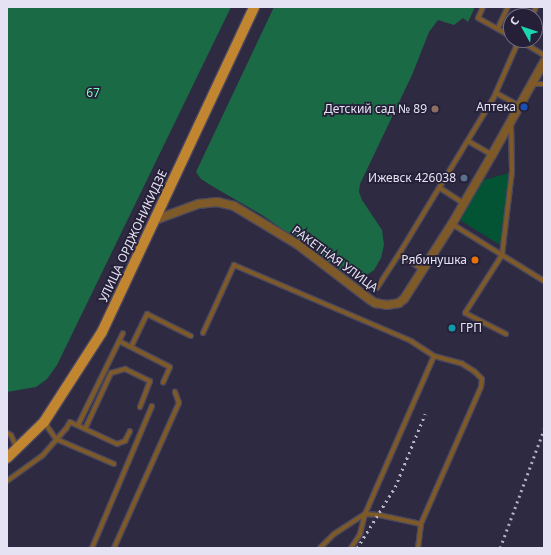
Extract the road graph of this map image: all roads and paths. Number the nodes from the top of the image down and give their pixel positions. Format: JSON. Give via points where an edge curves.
{"nodes":[{"id":1,"x":254,"y":7,"type":"edge"},
{"id":2,"x":483,"y":7,"type":"edge"},
{"id":3,"x":508,"y":7,"type":"edge"},
{"id":4,"x":498,"y":28,"type":"junction"},
{"id":5,"x":503,"y":31,"type":"edge"},
{"id":6,"x":516,"y":48,"type":"edge"},
{"id":7,"x":532,"y":48,"type":"edge"},
{"id":8,"x":544,"y":55,"type":"edge"},
{"id":9,"x":544,"y":62,"type":"edge"},
{"id":10,"x":533,"y":84,"type":"junction"},
{"id":11,"x":544,"y":84,"type":"edge"},
{"id":12,"x":496,"y":93,"type":"junction"},
{"id":13,"x":519,"y":107,"type":"junction"},
{"id":14,"x":511,"y":122,"type":"junction"},
{"id":15,"x":468,"y":141,"type":"junction"},
{"id":16,"x":492,"y":156,"type":"junction"},
{"id":17,"x":440,"y":188,"type":"junction"},
{"id":18,"x":463,"y":203,"type":"junction"},
{"id":19,"x":155,"y":220,"type":"junction"},
{"id":20,"x":452,"y":224,"type":"junction"},
{"id":21,"x":399,"y":254,"type":"junction"},
{"id":22,"x":502,"y":255,"type":"junction"},
{"id":23,"x":423,"y":270,"type":"junction"},
{"id":24,"x":544,"y":281,"type":"edge"},
{"id":25,"x":377,"y":288,"type":"dead end"},
{"id":26,"x":123,"y":333,"type":"dead end"},
{"id":27,"x":203,"y":333,"type":"dead end"},
{"id":28,"x":506,"y":334,"type":"dead end"},
{"id":29,"x":191,"y":336,"type":"dead end"},
{"id":30,"x":119,"y":341,"type":"junction"},
{"id":31,"x":131,"y":347,"type":"junction"},
{"id":32,"x":434,"y":356,"type":"junction"},
{"id":33,"x":163,"y":383,"type":"dead end"},
{"id":34,"x":175,"y":392,"type":"dead end"},
{"id":35,"x":152,"y":406,"type":"dead end"},
{"id":36,"x":140,"y":407,"type":"dead end"},
{"id":37,"x":44,"y":422,"type":"junction"},
{"id":38,"x":78,"y":425,"type":"junction"},
{"id":39,"x":85,"y":429,"type":"junction"},
{"id":40,"x":130,"y":431,"type":"dead end"},
{"id":41,"x":7,"y":433,"type":"edge"},
{"id":42,"x":56,"y":439,"type":"junction"},
{"id":43,"x":9,"y":456,"type":"edge"},
{"id":44,"x":114,"y":464,"type":"dead end"},
{"id":45,"x":7,"y":480,"type":"edge"},
{"id":46,"x":365,"y":514,"type":"junction"},
{"id":47,"x":421,"y":524,"type":"junction"},
{"id":48,"x":92,"y":548,"type":"edge"},
{"id":49,"x":114,"y":548,"type":"edge"},
{"id":50,"x":320,"y":548,"type":"edge"},
{"id":51,"x":351,"y":548,"type":"edge"},
{"id":52,"x":418,"y":548,"type":"edge"}],
"edges":[{"from":1,"to":19,"type":"main road","name":"УЛИЦА ОРДЖОНИКИДЗЕ"},
{"from":2,"to":4,"type":"lane","via":[[478,18]]},
{"from":3,"to":4,"type":"lane"},
{"from":4,"to":5,"type":"lane"},
{"from":6,"to":12,"type":"lane"},
{"from":7,"to":8,"type":"lane"},
{"from":9,"to":10,"type":"street","name":"РАКЕТНАЯ УЛИЦА"},
{"from":10,"to":11,"type":"lane"},
{"from":10,"to":13,"type":"street","name":"РАКЕТНАЯ УЛИЦА"},
{"from":12,"to":13,"type":"lane"},
{"from":12,"to":15,"type":"lane"},
{"from":13,"to":14,"type":"street","name":"РАКЕТНАЯ УЛИЦА"},
{"from":14,"to":16,"type":"street","name":"РАКЕТНАЯ УЛИЦА"},
{"from":14,"to":22,"type":"lane","via":[[512,171]]},
{"from":15,"to":16,"type":"lane"},
{"from":15,"to":17,"type":"lane"},
{"from":16,"to":18,"type":"street","name":"РАКЕТНАЯ УЛИЦА"},
{"from":17,"to":18,"type":"lane"},
{"from":17,"to":21,"type":"lane"},
{"from":18,"to":20,"type":"street","name":"РАКЕТНАЯ УЛИЦА"},
{"from":19,"to":23,"type":"street","name":"РАКЕТНАЯ УЛИЦА","via":[[198,204],[217,202],[234,206],[297,244],[369,299],[381,304],[393,305],[404,299]]},
{"from":19,"to":37,"type":"main road","name":"УЛИЦА ОРДЖОНИКИДЗЕ","via":[[102,332]]},
{"from":20,"to":22,"type":"lane"},
{"from":20,"to":23,"type":"street","name":"РАКЕТНАЯ УЛИЦА"},
{"from":21,"to":23,"type":"lane"},
{"from":21,"to":25,"type":"lane"},
{"from":22,"to":24,"type":"lane"},
{"from":22,"to":28,"type":"lane","via":[[465,313]]},
{"from":26,"to":30,"type":"lane"},
{"from":27,"to":32,"type":"lane","via":[[234,265],[411,341]]},
{"from":29,"to":31,"type":"lane","via":[[146,314]]},
{"from":30,"to":31,"type":"lane"},
{"from":30,"to":38,"type":"lane"},
{"from":31,"to":33,"type":"lane","via":[[170,368]]},
{"from":32,"to":46,"type":"lane"},
{"from":32,"to":47,"type":"lane","via":[[461,363],[482,378],[481,387]]},
{"from":34,"to":49,"type":"lane","via":[[179,403]]},
{"from":35,"to":48,"type":"lane"},
{"from":36,"to":39,"type":"lane","via":[[150,381],[125,369],[111,374]]},
{"from":37,"to":42,"type":"lane"},
{"from":37,"to":43,"type":"main road","name":"УЛИЦА ОРДЖОНИКИДЗЕ"},
{"from":38,"to":39,"type":"lane"},
{"from":38,"to":42,"type":"lane","via":[[70,422]]},
{"from":39,"to":40,"type":"lane","via":[[117,444],[125,441]]},
{"from":41,"to":43,"type":"lane","via":[[16,444]]},
{"from":42,"to":44,"type":"lane"},
{"from":42,"to":45,"type":"lane","via":[[43,455]]},
{"from":46,"to":47,"type":"lane"},
{"from":46,"to":50,"type":"lane","via":[[334,534]]},
{"from":46,"to":51,"type":"lane","via":[[360,534]]},
{"from":47,"to":52,"type":"lane"}]}
